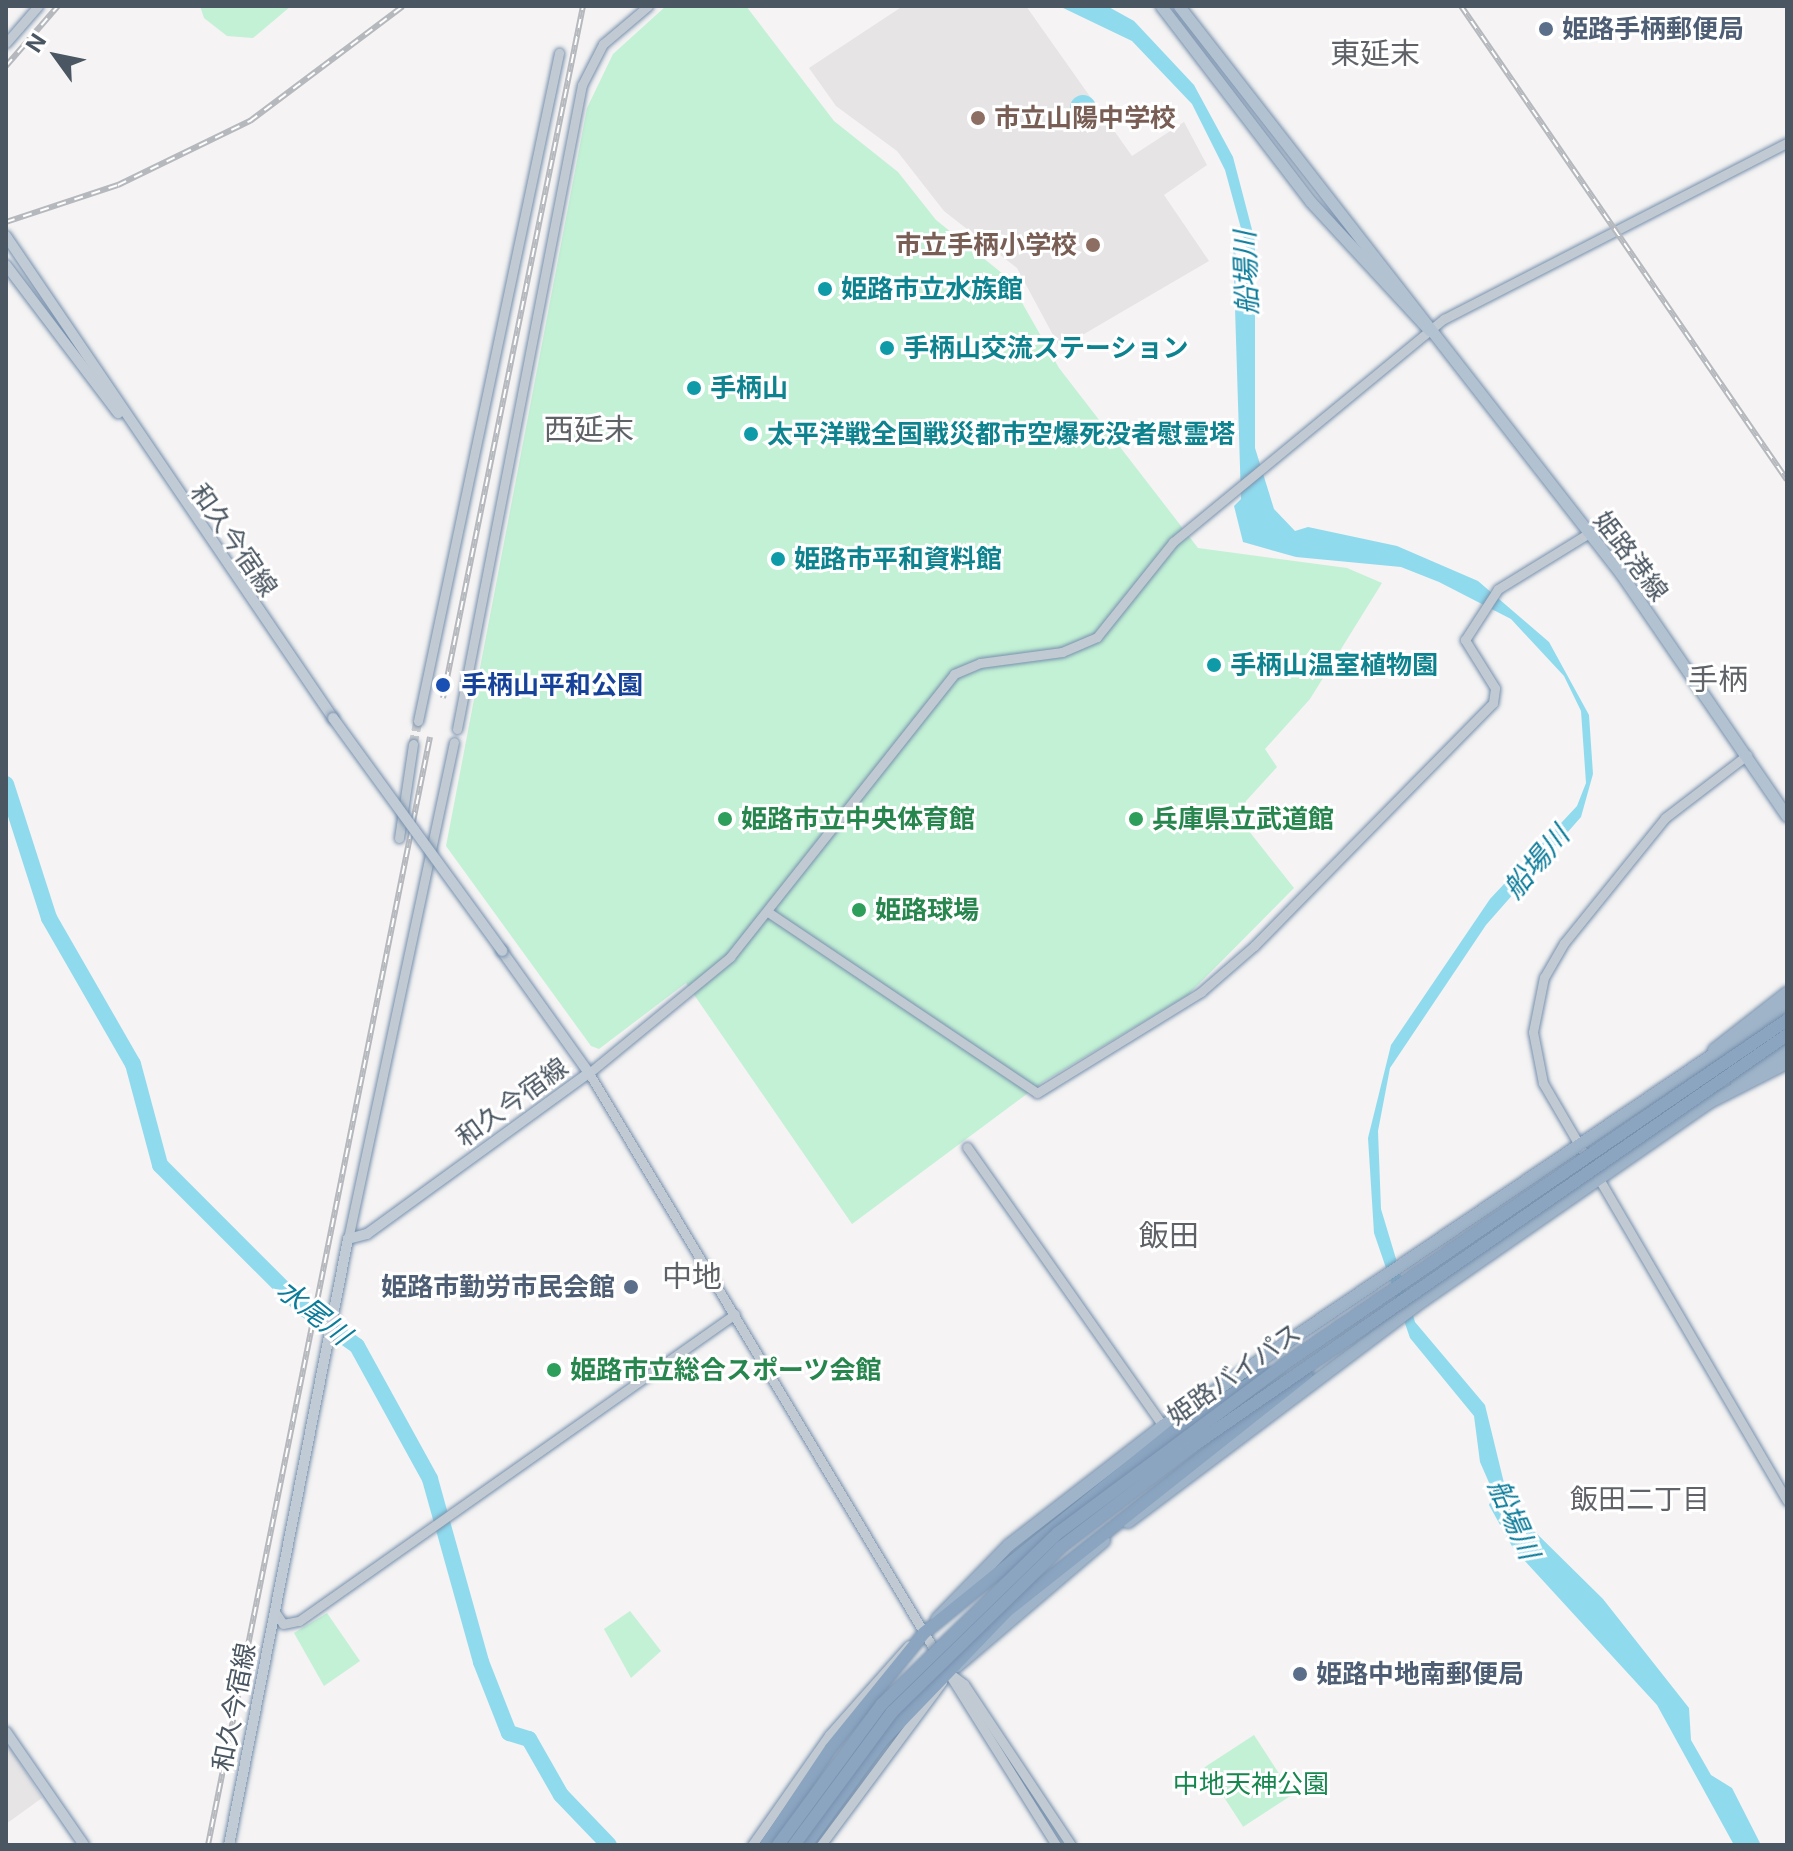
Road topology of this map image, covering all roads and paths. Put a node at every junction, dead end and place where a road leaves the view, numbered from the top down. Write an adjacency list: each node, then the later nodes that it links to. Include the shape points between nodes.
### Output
1 (38, 6): 5 (street)
2 (648, 6): 14 (street, via 603,44 582,85)
3 (1161, 6): 10 (main road, 姫路港線, via 1310,201)
4 (1179, 6): 10 (main road, 姫路港線)
5 (6, 43)
6 (559, 53): 13 (street)
7 (1787, 143): 10 (street)
8 (6, 236): 11 (main road, 和久今宿線)
9 (6, 265): 11 (main road, 和久今宿線)
10 (1429, 330): 12 (main road, 姫路港線); 20 (street, via 1165,550 1097,637 1043,657 980,663 947,680)
11 (125, 420): 28 (main road, 和久今宿線, bridge)
12 (1589, 533): 17 (main road, 姫路港線); 20 (street, via 1497,590 1465,640 1495,688 1493,703 1201,992 1037,1093)
13 (418, 721)
14 (457, 729)
15 (454, 742): 33 (street)
16 (413, 744): 19 (street)
17 (1747, 755): 18 (main road, 姫路港線); 30 (street, via 1665,818 1544,977 1533,1032 1543,1083)
18 (1787, 816)
19 (399, 838)
20 (768, 912): 28 (street, via 700,987)
21 (1787, 993): 27 (highway, via 1732,1031)
22 (1787, 1005): 27 (highway)
23 (1787, 1020): 36 (highway, 姫路バイパス, bridge)
24 (1787, 1035): 35 (highway, 姫路バイパス, bridge)
25 (1787, 1050): 29 (highway)
26 (1787, 1063): 29 (highway)
27 (1695, 1070): 30 (highway)
28 (589, 1073): 33 (main road, 和久今宿線, via 367,1234); 34 (street)
29 (1708, 1103): 32 (highway)
30 (1584, 1146): 32 (street); 37 (highway)
31 (967, 1147): 37 (street)
32 (1600, 1178): 38 (street); 41 (highway, via 1376,1334 1106,1539)
33 (348, 1239): 39 (main road, 和久今宿線)
34 (735, 1314): 39 (street, via 299,1621 283,1624); 40 (street)
35 (1364, 1327): 41 (highway, bridge, via 1120,1516 1007,1611); 49 (highway, 姫路バイパス, bridge, via 1111,1507 1014,1588 892,1712)
36 (1283, 1365): 40 (highway, bridge, via 1238,1387 1098,1489); 48 (highway, 姫路バイパス, bridge, via 1058,1533 969,1612 882,1704)
37 (1163, 1426): 40 (highway, via 1009,1545)
38 (1787, 1501)
39 (275, 1612): 45 (main road, 和久今宿線)
40 (924, 1633): 41 (street); 46 (street, via 852,1707); 47 (highway)
41 (948, 1672): 43 (highway, via 881,1742); 50 (street); 51 (street, via 964,1684)
42 (6, 1732): 44 (main road)
43 (812, 1844)
44 (84, 1845)
45 (229, 1845)
46 (752, 1845)
47 (766, 1845)
48 (778, 1845)
49 (794, 1845)
50 (1056, 1845)
51 (1071, 1845)

